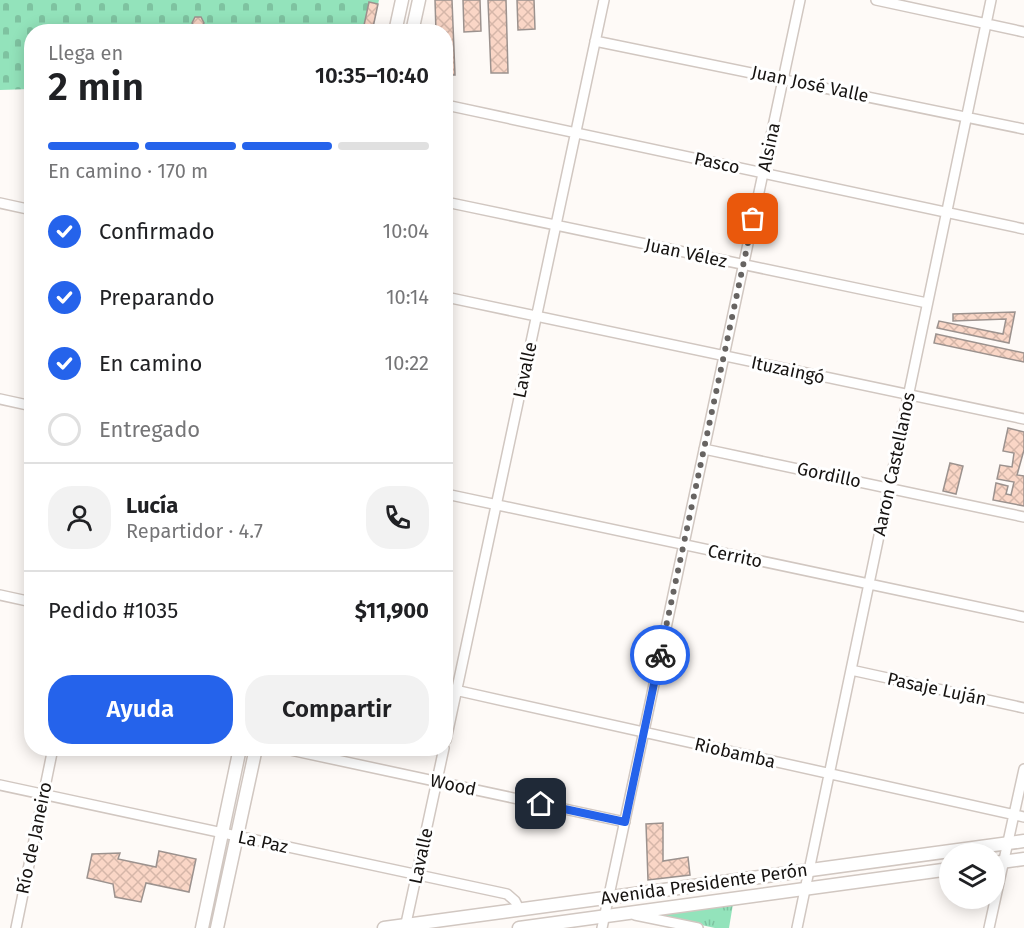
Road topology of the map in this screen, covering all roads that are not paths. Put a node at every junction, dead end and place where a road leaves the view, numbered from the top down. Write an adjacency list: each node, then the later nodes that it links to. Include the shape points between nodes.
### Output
1 (402, 0): 8 (main road)
2 (419, 0): 9 (main road)
3 (604, 0): 11 (street, Lavalle)
4 (800, 0): 12 (street, Alsina)
5 (876, 0): 7 (street)
6 (991, 0): 7 (street, Aaron Castellanos)
7 (986, 23): 10 (street); 14 (street, Aaron Castellanos)
8 (397, 24)
9 (414, 24)
10 (1024, 32)
11 (595, 41): 12 (street, Juan José Valle); 16 (street, Lavalle)
12 (783, 78): 14 (street, Juan José Valle); 17 (street, Alsina)
13 (453, 107): 16 (street, Pasco)
14 (966, 117): 15 (street, Juan José Valle); 21 (street, Aaron Castellanos)
15 (1024, 129)
16 (576, 133): 17 (street, Pasco); 22 (street, Lavalle)
17 (763, 173): 21 (street, Pasco); 24 (street, Alsina)
18 (0, 203): 20 (street)
19 (453, 203): 22 (street, Juan Vélez)
20 (24, 208)
21 (946, 212): 23 (street, Pasco); 26 (street, Aaron Castellanos)
22 (556, 225): 24 (street, Juan Vélez); 27 (street, Lavalle)
23 (1024, 229)
24 (744, 265): 26 (street, Juan Vélez); 28 (street, Alsina)
25 (453, 298): 27 (street, Ituzaingó)
26 (927, 303): 29 (street, Aaron Castellanos)
27 (536, 316): 28 (street, Ituzaingó); 36 (street, Lavalle)
28 (724, 356): 29 (street, Ituzaingó); 33 (street, Alsina)
29 (908, 395): 32 (street, Ituzaingó); 34 (street, Aaron Castellanos)
30 (0, 399): 31 (street)
31 (24, 404)
32 (1024, 419)
33 (704, 449): 34 (street, Gordillo); 38 (street, Alsina)
34 (889, 488): 37 (street, Gordillo); 39 (street, Aaron Castellanos)
35 (453, 496): 36 (street, Cerrito)
36 (496, 505): 38 (street, Cerrito); 45 (street, Lavalle)
37 (1024, 517)
38 (684, 545): 39 (street, Cerrito); 48 (street, Alsina)
39 (869, 584): 42 (street, Cerrito); 43 (street, Aaron Castellanos)
40 (0, 596): 41 (street)
41 (24, 601)
42 (1024, 617)
43 (851, 670): 47 (street, Pasaje Luján); 55 (street, Aaron Castellanos)
44 (453, 690): 45 (street, Riobamba)
45 (456, 691): 46 (street, Lavalle); 48 (street, Riobamba)
46 (453, 706)
47 (1024, 708)
48 (644, 733): 55 (street, Riobamba); 60 (street, Alsina)
49 (51, 756): 58 (street, Río de Janeiro)
50 (238, 756): 61 (main road)
51 (254, 756): 62 (main road)
52 (317, 756): 56 (street, Wood)
53 (442, 756): 56 (street, Lavalle)
54 (1024, 769): 59 (street)
55 (829, 774): 59 (street, Riobamba); 68 (street, Aaron Castellanos)
56 (436, 782): 60 (street, Wood); 70 (street, Lavalle)
57 (0, 785): 58 (street, La Paz)
58 (44, 794): 61 (street, La Paz); 78 (street, Río de Janeiro)
59 (1019, 816): 64 (street)
60 (625, 822): 72 (street, Alsina)
61 (222, 833): 62 (street, La Paz); 79 (main road)
62 (237, 836): 70 (street, La Paz); 80 (main road)
63 (1024, 841): 64 (main road, Avenida Presidente Perón)
64 (1007, 843): 65 (street); 68 (main road, Avenida Presidente Perón)
65 (1005, 848)
66 (1024, 859): 67 (main road)
67 (1005, 861)
68 (809, 870): 71 (street, Aaron Castellanos); 72 (main road, Avenida Presidente Perón)
69 (939, 871): 71 (main road, Avenida Presidente Perón)
70 (417, 875): 73 (street, La Paz, via 507,894); 77 (street, Lavalle)
71 (805, 889): 75 (main road, Avenida Presidente Perón); 84 (street, Aaron Castellanos)
72 (609, 897): 73 (main road, Avenida Presidente Perón); 76 (street, Alsina)
73 (519, 909): 77 (main road, Avenida Presidente Perón)
74 (992, 909): 85 (street)
75 (627, 913): 76 (main road, Avenida Presidente Perón); 83 (street)
76 (603, 922): 82 (main road, Avenida Presidente Perón)
77 (406, 926): 81 (main road, Avenida Presidente Perón)
78 (16, 928)
79 (202, 928)
80 (217, 928)
81 (384, 928)
82 (519, 928)
83 (698, 928)
84 (797, 928)
85 (989, 928)

